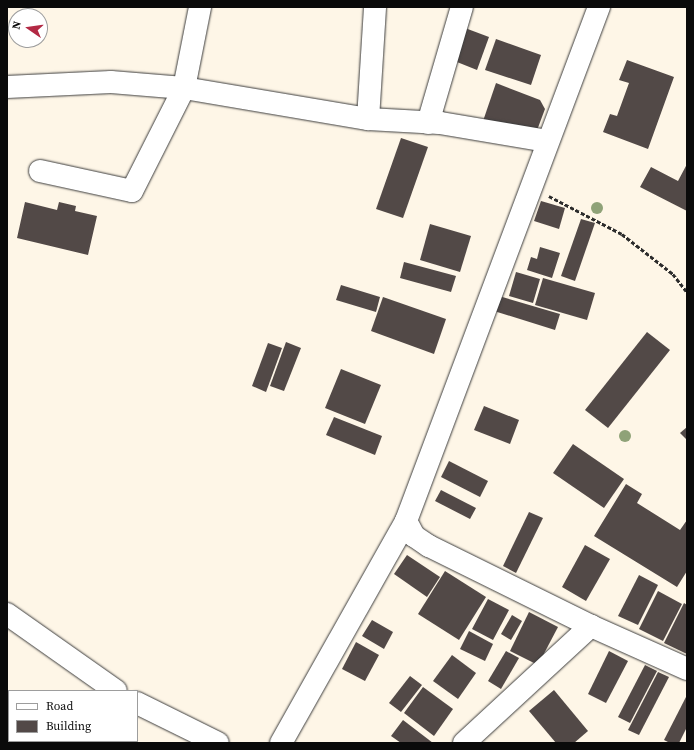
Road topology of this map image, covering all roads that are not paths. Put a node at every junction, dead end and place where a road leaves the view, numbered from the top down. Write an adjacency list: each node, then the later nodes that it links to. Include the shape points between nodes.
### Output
1 (200, 7): 6 (street)
2 (375, 7): 7 (street)
3 (462, 7): 8 (street)
4 (599, 7): 9 (street)
5 (7, 87): 6 (street, via 111,82)
6 (184, 88): 7 (street); 10 (street, via 132,191 124,192)
7 (368, 119): 8 (street)
8 (428, 123): 9 (street)
9 (548, 141): 11 (street)
10 (40, 171)
11 (406, 521): 13 (street, via 414,536 429,546); 18 (street)
12 (7, 614): 15 (street)
13 (591, 626): 14 (street); 19 (street)
14 (687, 669)
15 (115, 690)
16 (138, 704): 17 (street)
17 (218, 743)
18 (280, 743)
19 (464, 743)

